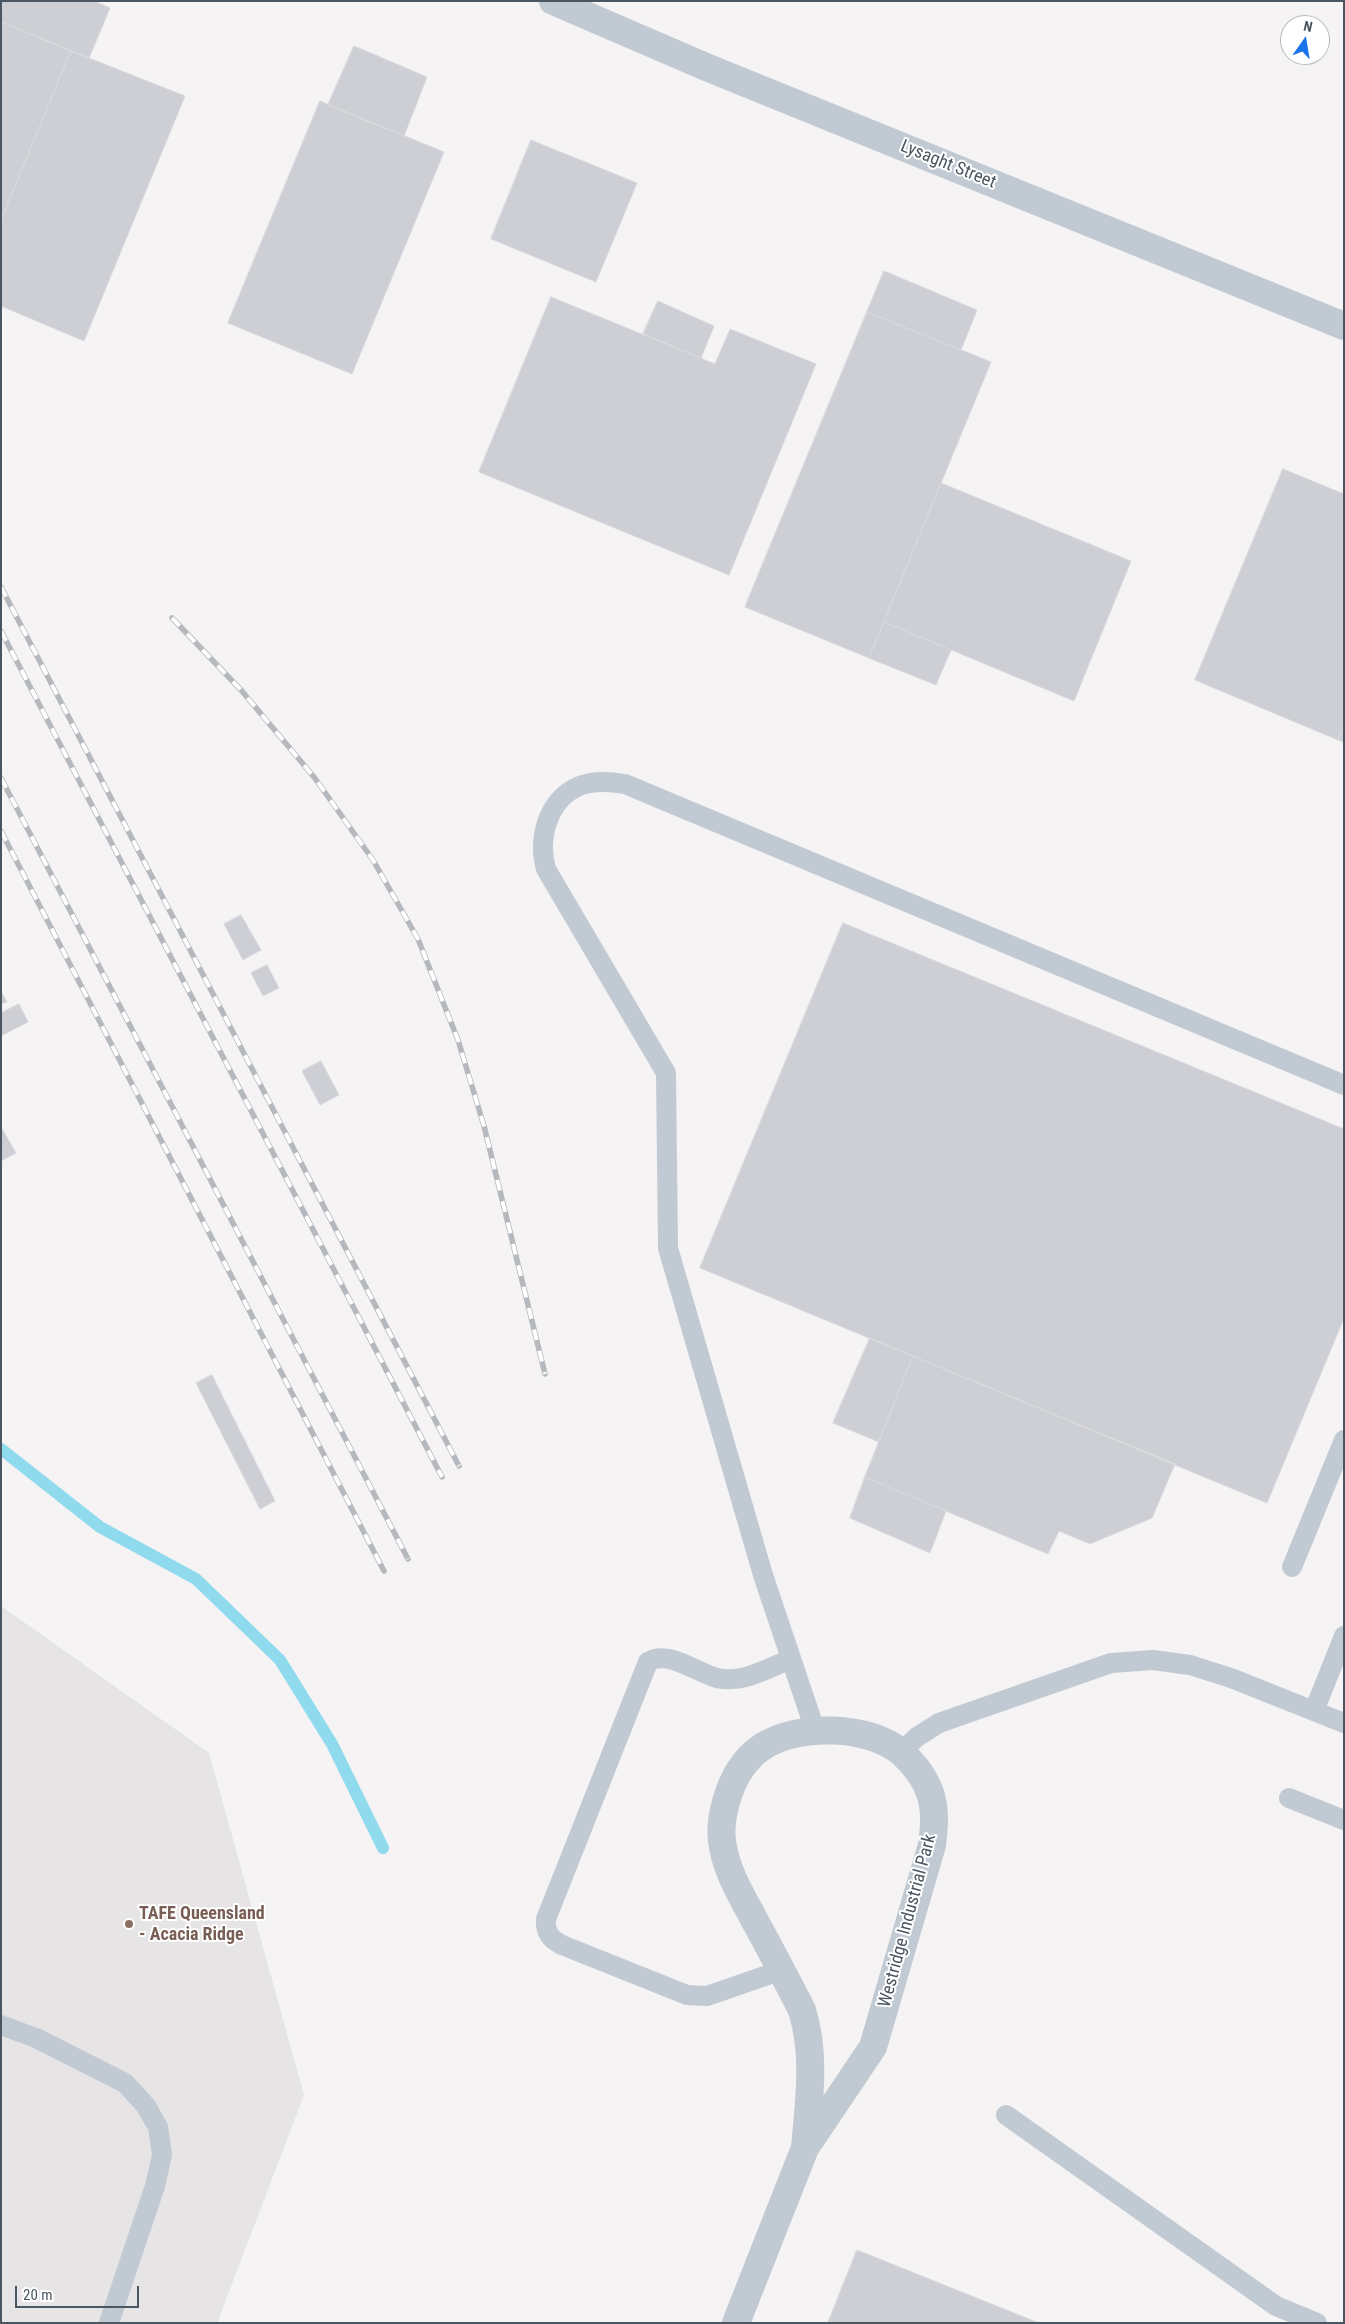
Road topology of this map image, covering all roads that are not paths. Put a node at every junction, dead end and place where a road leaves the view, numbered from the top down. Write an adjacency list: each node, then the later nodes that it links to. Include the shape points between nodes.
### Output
1 (553, 1): 2 (street, Lysaght Street, via 715,71)
2 (1344, 326)
3 (1344, 1085): 7 (lane, via 625,784 589,783 570,790 556,803 543,837 542,854 546,869 666,1073 668,1248 738,1493)
4 (1344, 1440): 5 (lane)
5 (1292, 1567)
6 (1344, 1636): 8 (lane)
7 (791, 1659): 10 (lane); 14 (lane, via 730,1680 716,1678 668,1659 654,1658 648,1662 549,1909 545,1927 548,1935 562,1945 687,1995 706,1996)
8 (1314, 1711): 9 (lane); 11 (lane, via 1190,1665 1153,1660 1111,1664 939,1723)
9 (1344, 1723)
10 (815, 1730): 11 (street, Westridge Industrial Park, via 849,1732 878,1740); 14 (street, Westridge Industrial Park, via 763,1746 745,1763 731,1784 723,1815 722,1845 729,1873)
11 (901, 1752): 17 (street, Westridge Industrial Park, via 918,1770 930,1794 935,1817 932,1846 873,2047)
12 (1289, 1798): 13 (lane)
13 (1344, 1820)
14 (782, 1970): 17 (street, Westridge Industrial Park, via 802,2010 809,2033 811,2057)
15 (1, 2025): 18 (lane, via 36,2038 125,2083 146,2106 158,2127 162,2155 155,2186)
16 (1006, 2115): 20 (lane, via 1276,2306)
17 (806, 2148): 19 (street, Westridge Industrial Park)
18 (109, 2323)
19 (736, 2323)
20 (1317, 2323)

